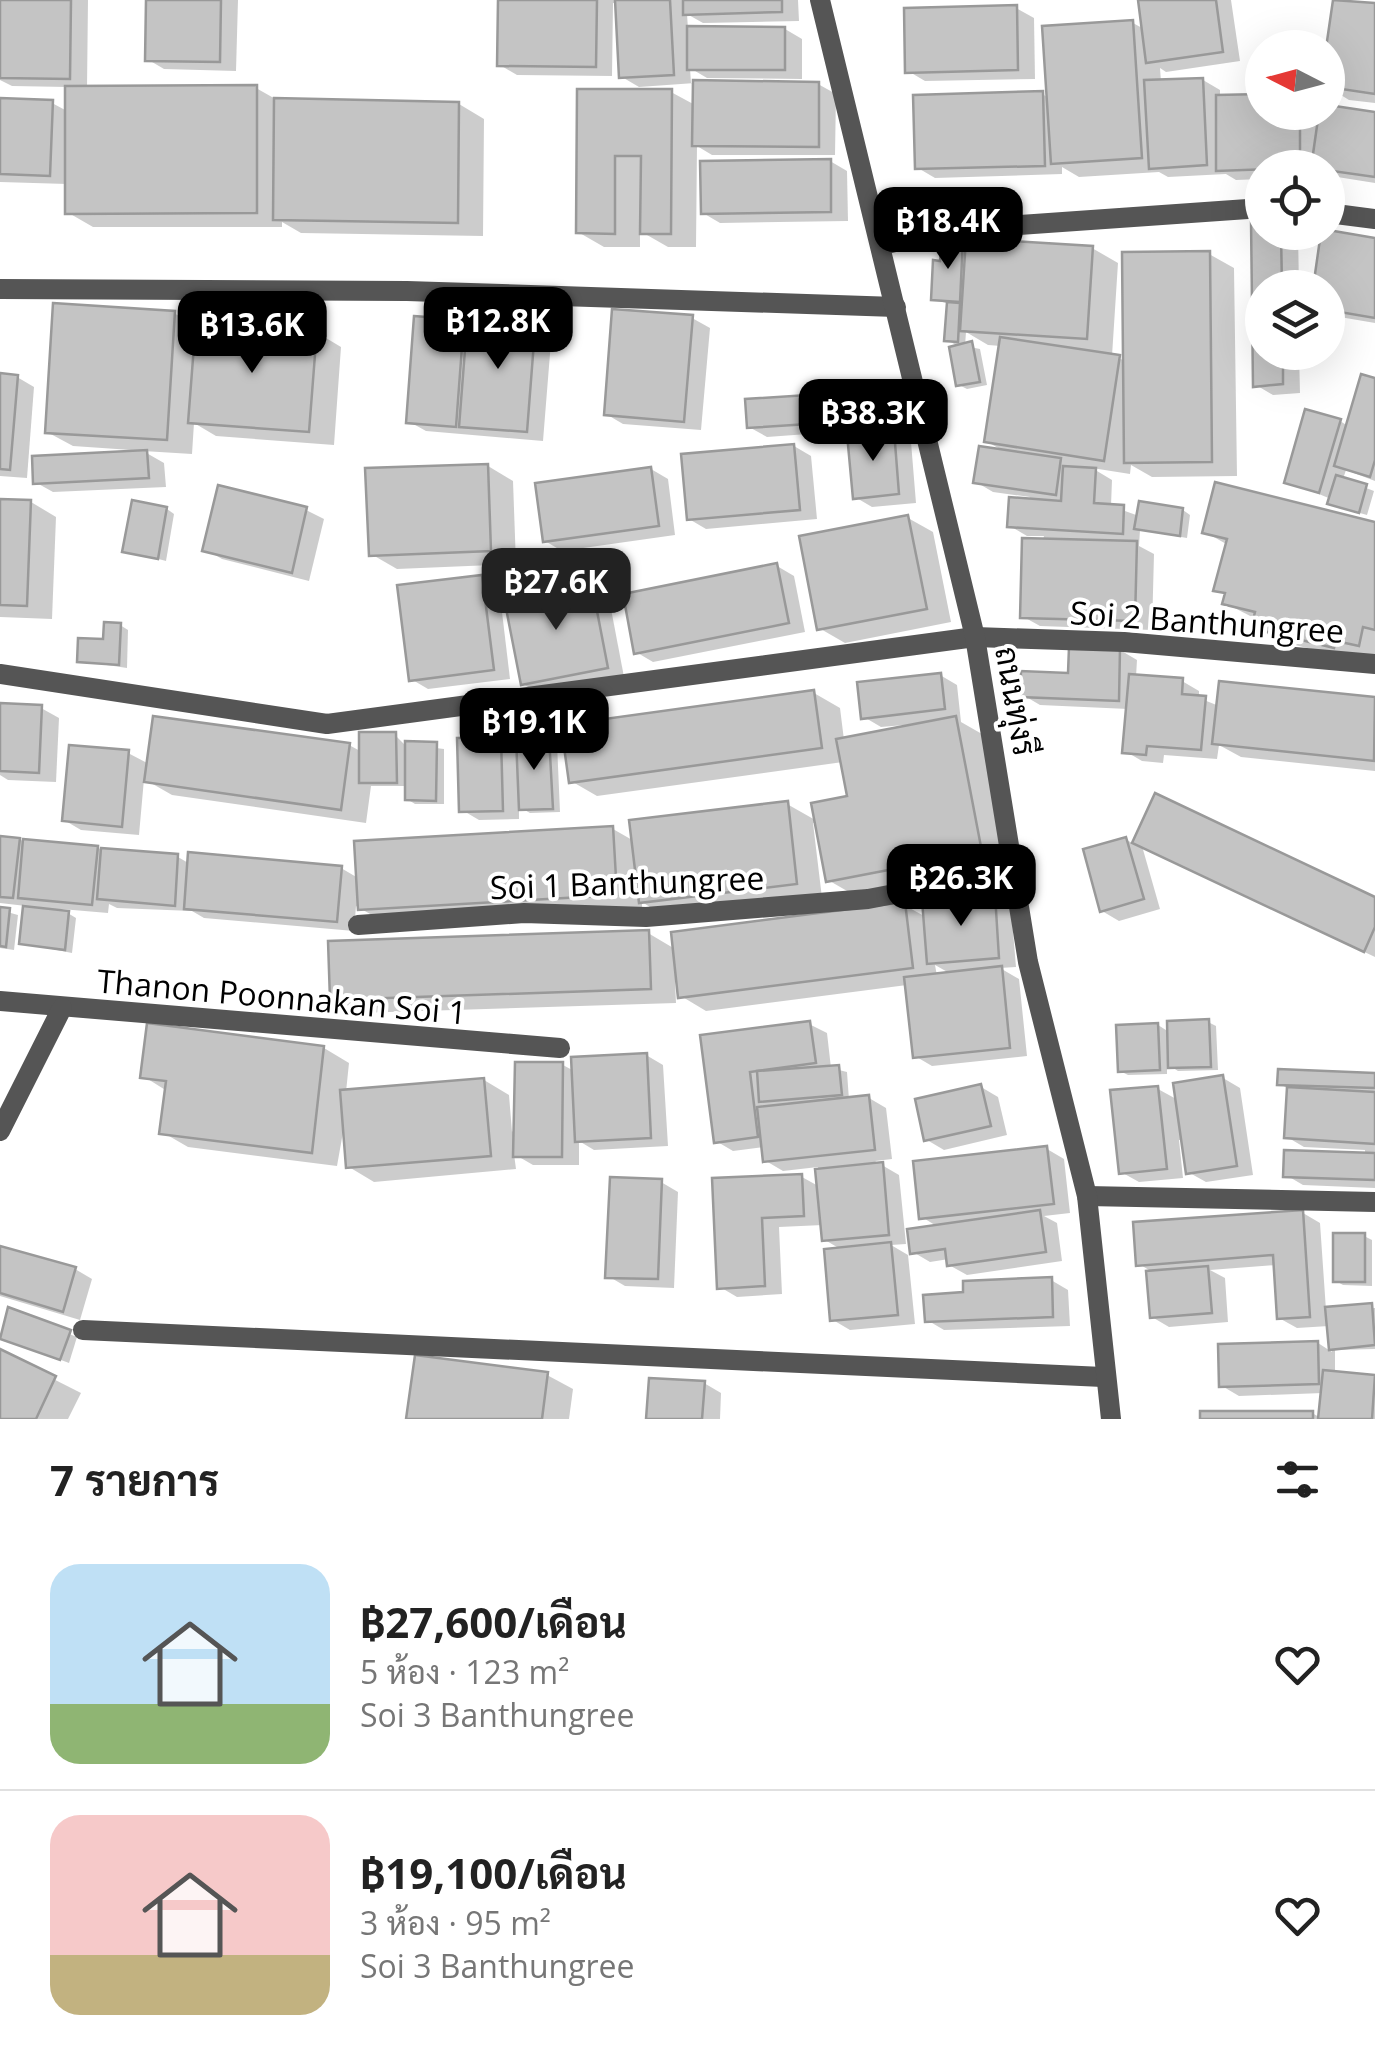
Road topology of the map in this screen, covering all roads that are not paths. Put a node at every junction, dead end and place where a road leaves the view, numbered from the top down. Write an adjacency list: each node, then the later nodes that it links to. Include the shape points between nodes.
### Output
1 (820, 0): 5 (street, ถนนทุ่งรี)
2 (1245, 209): 5 (street, via 946,230)
3 (1345, 215): 4 (street)
4 (1375, 219)
5 (882, 245): 7 (street, ถนนทุ่งรี)
6 (0, 289): 7 (street, via 407,291)
7 (896, 307): 8 (street, ถนนทุ่งรี)
8 (975, 637): 9 (street, Soi 2 Banthungree, via 1124,642); 10 (street, Soi 2 Banthungree, via 326,724); 11 (street, ถนนทุ่งรี)
9 (1375, 664)
10 (0, 674)
11 (1016, 871): 12 (street, Soi 1 Banthungree, via 868,899 683,914 524,913); 17 (street, ถนนทุ่งรี, via 1028,962)
12 (358, 925)
13 (0, 1001): 14 (street, Thanon Poonnakan Soi 1)
14 (62, 1008): 15 (street, Thanon Poonnakan Soi 1); 16 (street)
15 (560, 1048)
16 (0, 1131)
17 (1087, 1196): 18 (street); 20 (street, ถนนทุ่งรี)
18 (1375, 1202)
19 (82, 1330): 20 (street)
20 (1103, 1377): 21 (street, ถนนทุ่งรี)
21 (1111, 1419)

